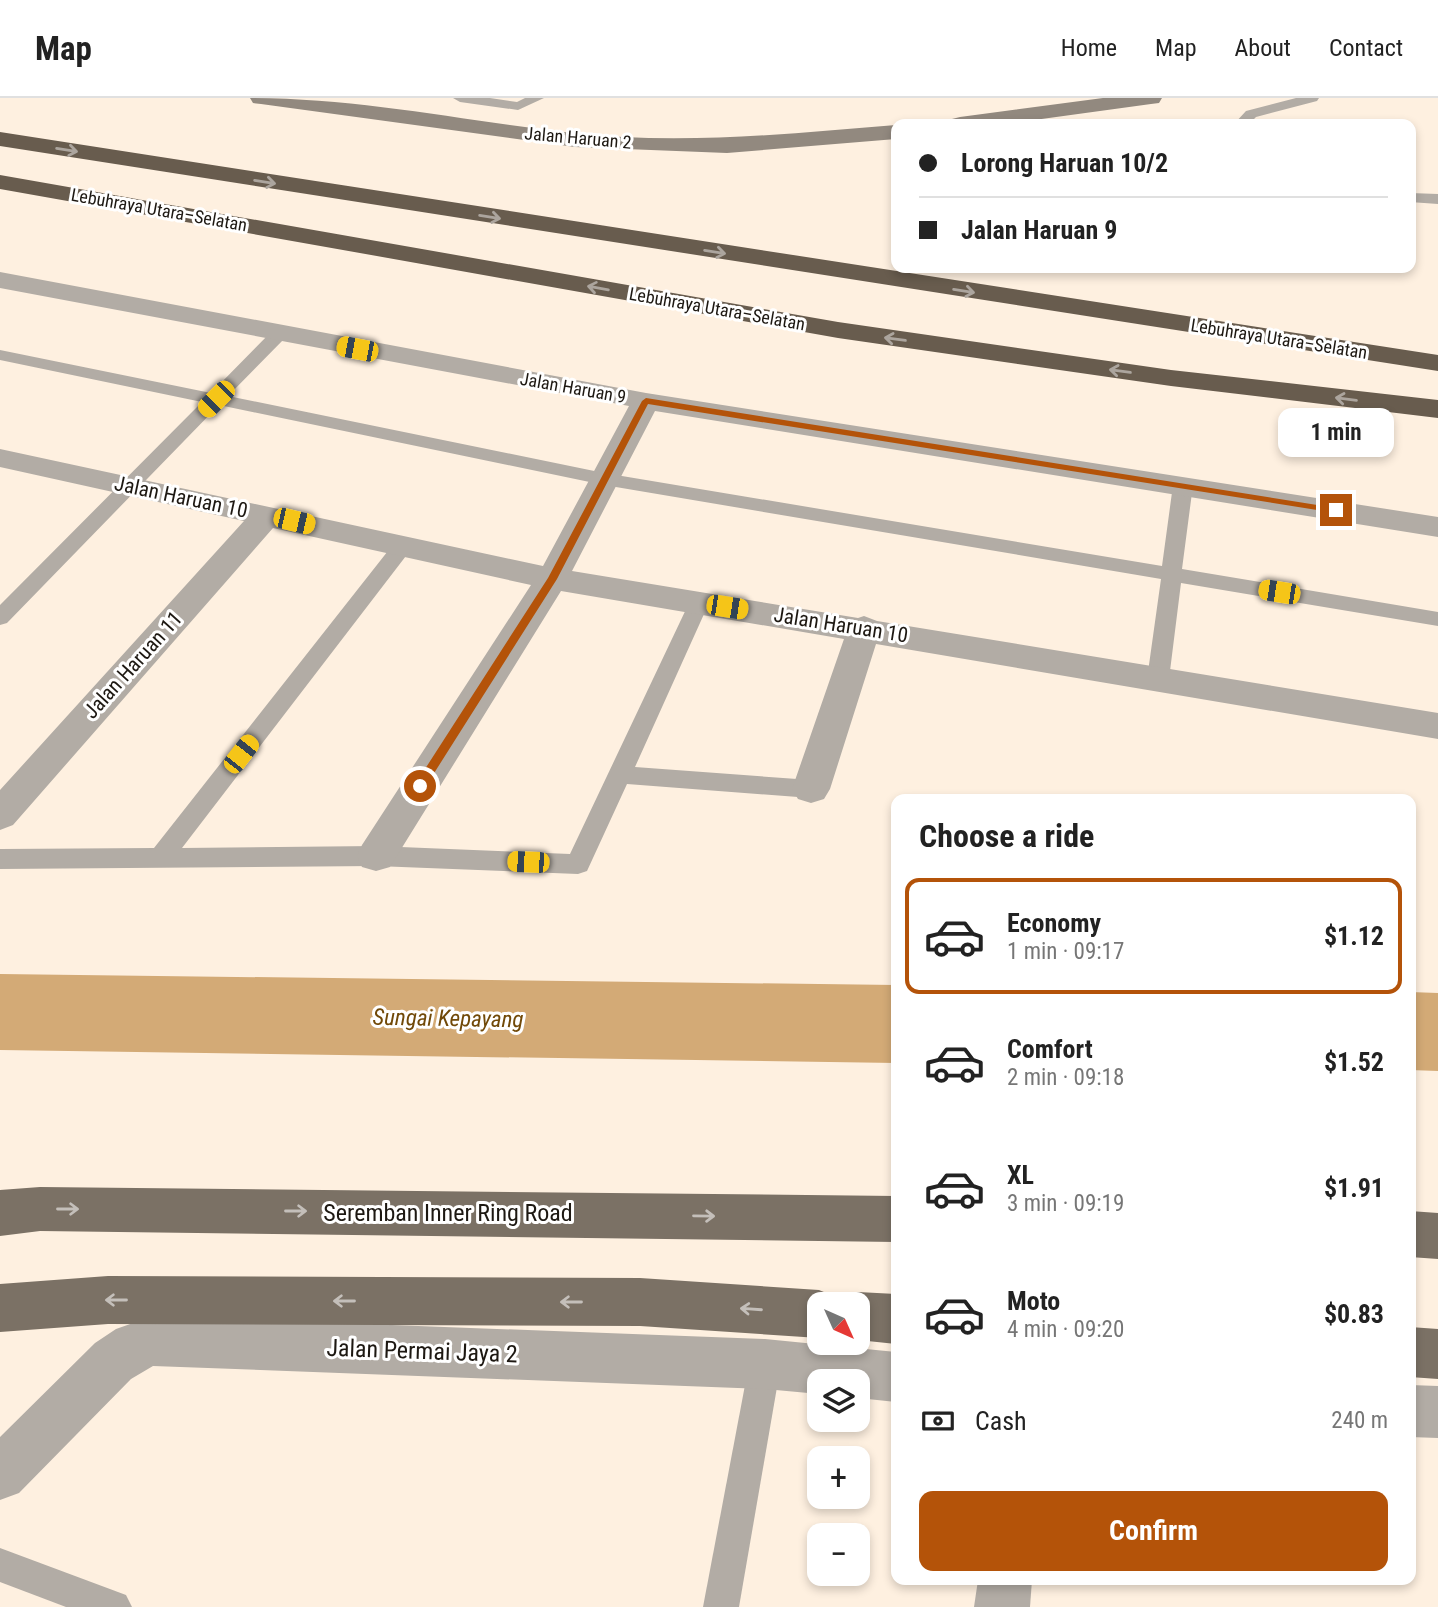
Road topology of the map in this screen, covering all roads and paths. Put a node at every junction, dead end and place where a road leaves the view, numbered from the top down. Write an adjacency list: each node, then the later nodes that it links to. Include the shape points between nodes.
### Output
1 (261, 98): 6 (main road, Jalan Haruan 2)
2 (460, 98): 3 (lane, via 518,106)
3 (537, 98)
4 (1151, 98): 7 (main road)
5 (1312, 98): 8 (lane)
6 (315, 102): 9 (main road, Jalan Haruan 2, via 575,140 727,146)
7 (997, 119)
8 (1246, 119)
9 (891, 132)
10 (0, 139): 15 (highway, Lebuhraya Utara–Selatan, one-way to 15)
11 (0, 182): 22 (highway, Lebuhraya Utara–Selatan, one-way to 11, via 1171,378 838,331)
12 (1416, 197): 13 (lane)
13 (1438, 199)
14 (0, 280): 16 (street, Jalan Haruan 9)
15 (1174, 323): 17 (highway); 19 (highway, Lebuhraya Utara–Selatan)
16 (279, 334): 20 (lane); 21 (street, Jalan Haruan 9)
17 (1438, 340)
18 (0, 355): 20 (lane)
19 (1438, 363)
20 (216, 399): 24 (lane); 26 (lane)
21 (646, 401): 24 (street); 25 (street, Jalan Haruan 9)
22 (1438, 409)
23 (1, 459): 26 (street, Jalan Haruan 10)
24 (604, 479): 30 (lane); 31 (street)
25 (1183, 485): 28 (street, Jalan Haruan 9); 30 (lane)
26 (129, 487): 27 (street, Jalan Haruan 10); 33 (lane)
27 (267, 515): 29 (street, Jalan Haruan 10); 40 (street, Jalan Haruan 11)
28 (1438, 527)
29 (402, 547): 31 (street, Jalan Haruan 10); 42 (lane)
30 (1173, 575): 34 (lane); 36 (lane)
31 (552, 579): 32 (street, Jalan Haruan 10); 41 (street)
32 (699, 603): 35 (street, Jalan Haruan 10); 38 (lane)
33 (0, 618)
34 (1438, 619)
35 (863, 628): 36 (street, Jalan Haruan 10); 39 (street)
36 (1158, 679): 37 (street, Jalan Haruan 10)
37 (1438, 726)
38 (620, 775): 39 (lane); 41 (lane, via 578,864)
39 (811, 789)
40 (0, 814)
41 (376, 856): 42 (lane)
42 (161, 857): 43 (lane)
43 (0, 859)
44 (0, 1213): 45 (main road, Seremban Inner Ring Road, one-way to 45, via 67,1209)
45 (891, 1219)
46 (1416, 1234): 47 (main road)
47 (1438, 1236)
48 (0, 1308): 49 (main road, one-way to 48, via 625,1302 108,1300)
49 (807, 1313)
50 (870, 1317): 51 (main road)
51 (891, 1319)
52 (1416, 1352): 53 (main road)
53 (1438, 1354)
54 (765, 1364): 55 (street, Jalan Permai Jaya 2); 58 (street, Jalan Permai Jaya 2, via 153,1341 113,1361); 62 (lane)
55 (891, 1377)
56 (1416, 1411): 57 (street)
57 (1438, 1412)
58 (0, 1474)
59 (0, 1565): 61 (lane)
60 (1004, 1585): 63 (street)
61 (114, 1607)
62 (721, 1607)
63 (1002, 1607)

